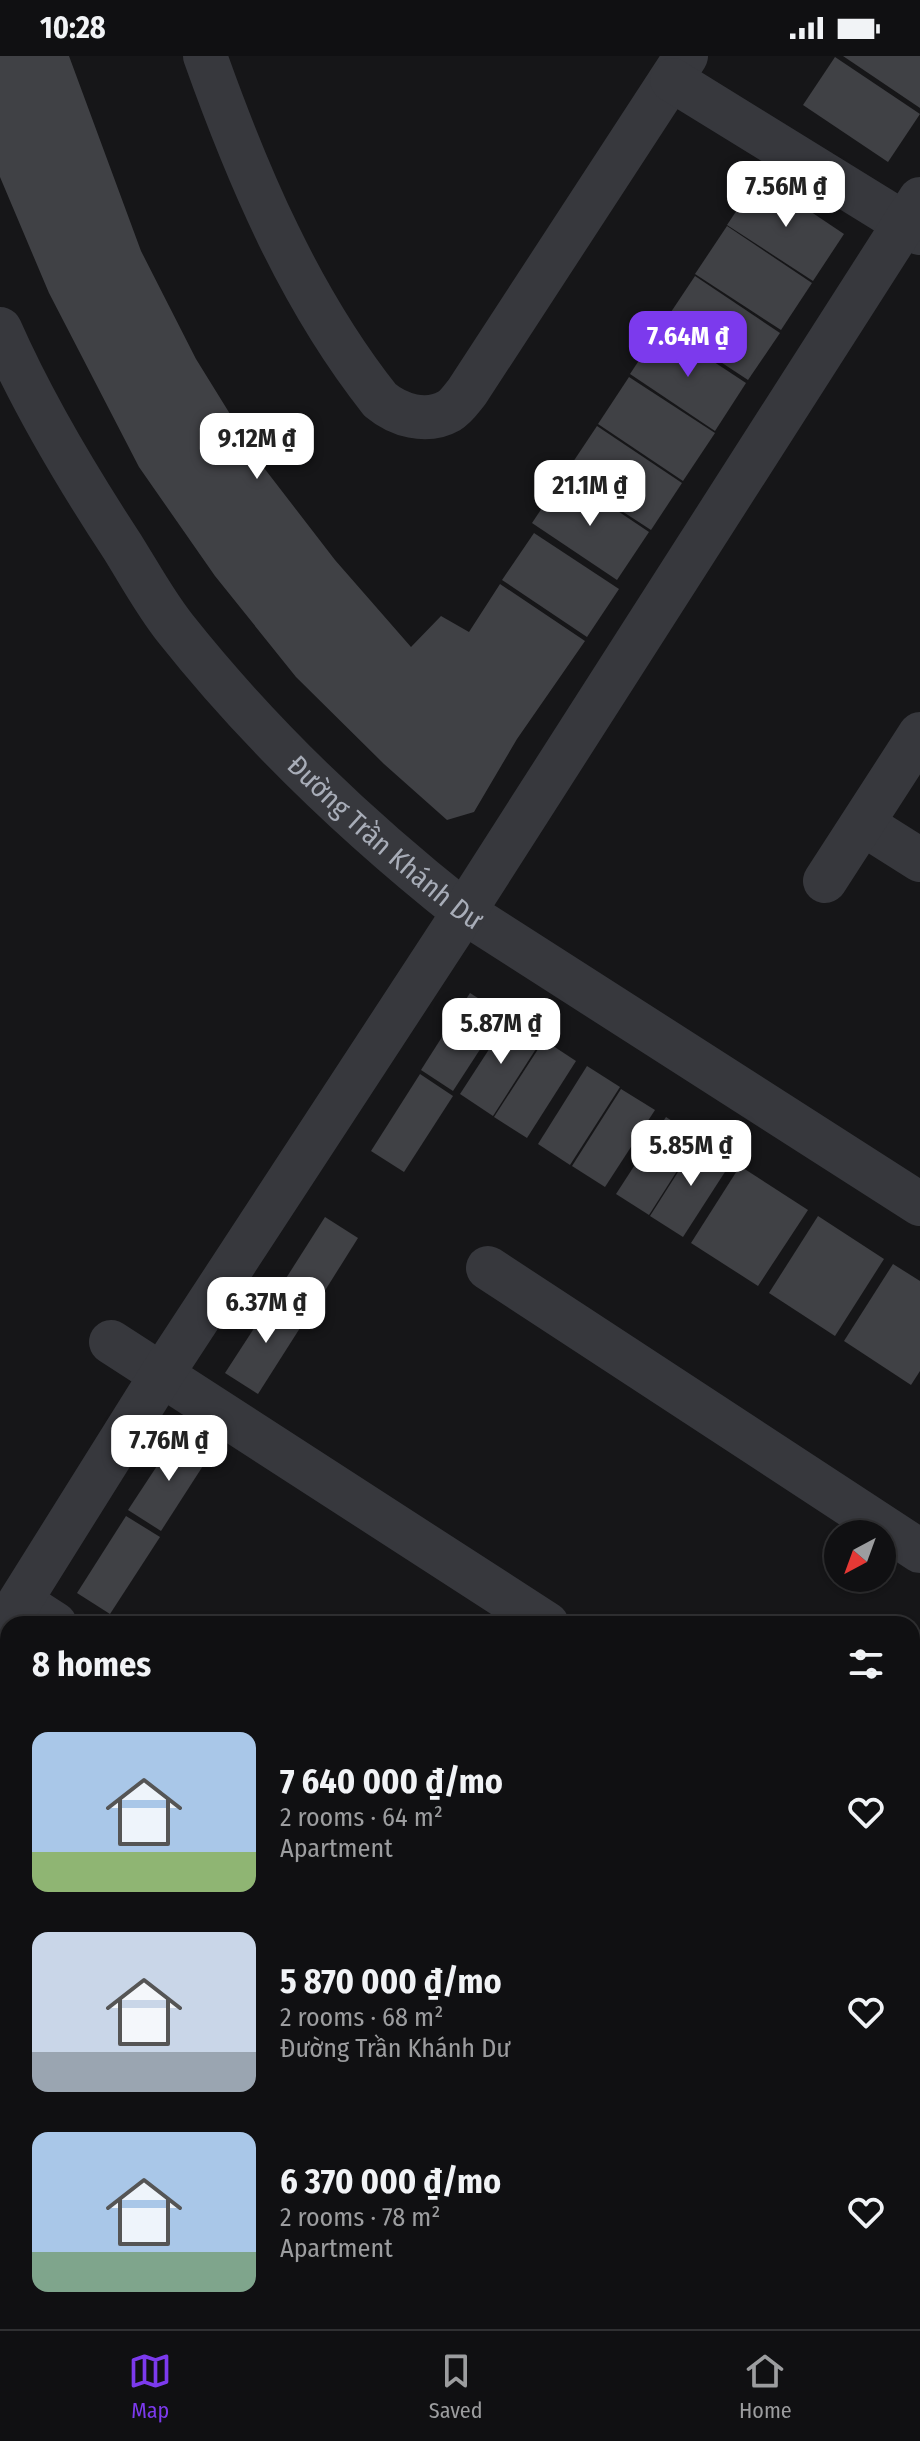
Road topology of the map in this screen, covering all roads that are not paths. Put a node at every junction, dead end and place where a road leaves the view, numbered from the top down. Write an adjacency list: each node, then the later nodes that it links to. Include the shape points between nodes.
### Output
1 (205, 56): 2 (street, via 248,169 326,322 380,400 418,418 450,411 467,392)
2 (679, 68): 3 (street)
3 (915, 218): 9 (street)
4 (0, 329): 9 (street, Đường Trần Khánh Dư, via 76,476 173,626 307,775 399,861)
5 (920, 734): 6 (street)
6 (863, 824): 7 (street); 8 (street)
7 (920, 860)
8 (825, 881)
9 (464, 912): 10 (street, Đường Trần Khánh Dư); 13 (street)
10 (920, 1204)
11 (488, 1268): 14 (street)
12 (111, 1342): 13 (street)
13 (162, 1374): 15 (street); 16 (street)
14 (920, 1551)
15 (27, 1616)
16 (535, 1616)

